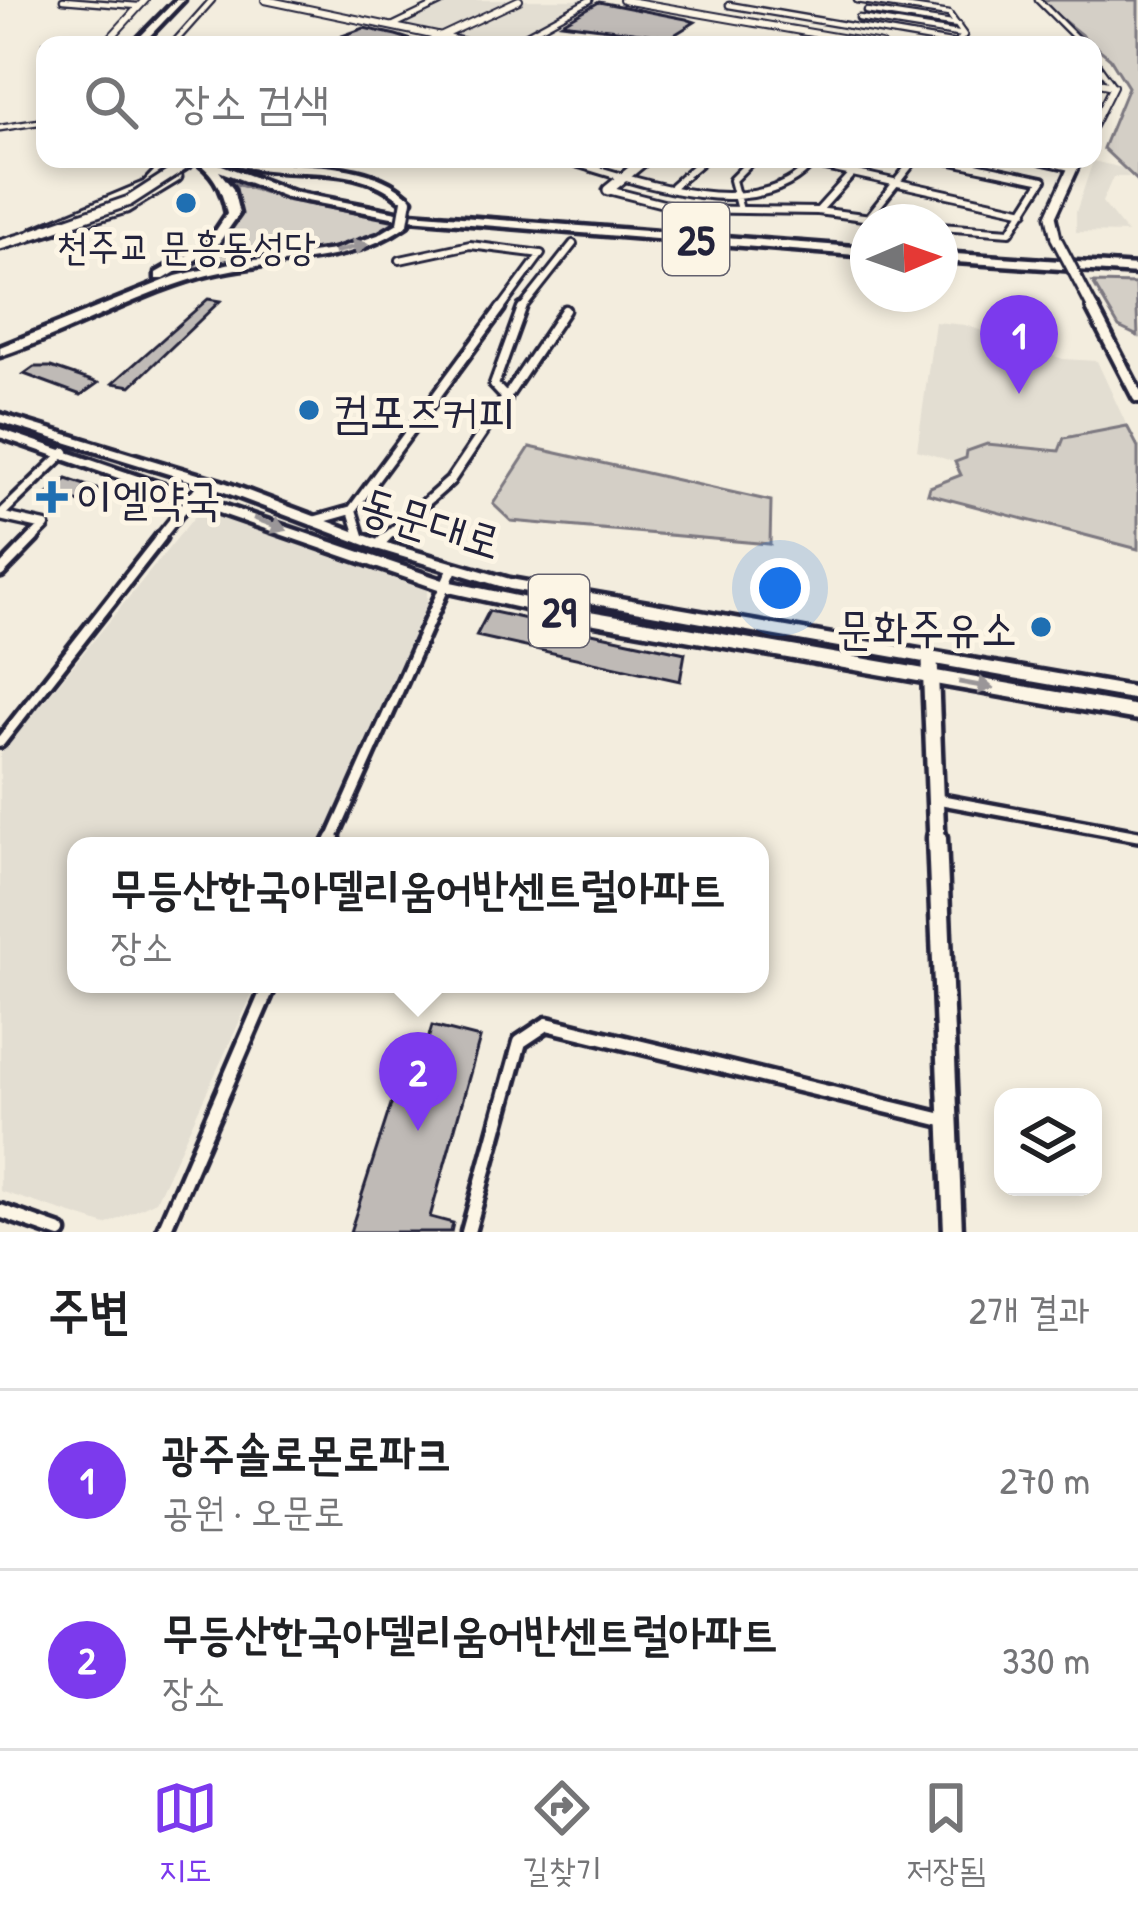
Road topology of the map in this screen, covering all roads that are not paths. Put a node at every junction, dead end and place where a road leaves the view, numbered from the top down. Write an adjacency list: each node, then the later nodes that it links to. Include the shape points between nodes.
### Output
1 (63, 0): 14 (street)
2 (145, 0): 14 (street)
3 (176, 0): 25 (highway)
4 (212, 0): 26 (street)
5 (265, 0): 21 (street)
6 (446, 0): 21 (street)
7 (519, 0): 28 (street)
8 (590, 0): 29 (street)
9 (623, 0): 16 (street)
10 (857, 0): 13 (street)
11 (1037, 0): 33 (street)
12 (732, 2): 16 (street); 18 (street)
13 (876, 3): 15 (street); 20 (street, via 949,14)
14 (137, 6): 24 (street)
15 (867, 11): 17 (street); 20 (street)
16 (713, 16): 22 (street)
17 (859, 18): 19 (street); 23 (street)
18 (820, 21): 19 (street); 22 (street)
19 (850, 25): 32 (street)
20 (958, 25): 23 (street)
21 (392, 26): 27 (street)
22 (806, 32): 30 (street); 31 (street)
23 (964, 35)
24 (112, 36)
25 (141, 36)
26 (180, 36)
27 (434, 36)
28 (447, 36)
29 (524, 36)
30 (801, 36)
31 (829, 36)
32 (911, 36)
33 (1074, 36)
34 (1102, 71): 36 (street)
35 (1102, 84): 36 (street)
36 (1113, 86): 37 (street)
37 (1102, 108)
38 (36, 122): 39 (street)
39 (0, 128)
40 (163, 168): 67 (street, via 146,186); 67 (street, via 177,177 146,200)
41 (189, 168): 67 (street, bridge)
42 (210, 168): 77 (highway, via 228,189 233,214 211,246 150,281)
43 (230, 168): 70 (highway, 25, via 377,204)
44 (300, 168): 78 (highway, one-way to 44, bridge, via 164,284 240,264 340,252 403,223 407,200 389,183)
45 (598, 168): 56 (street)
46 (635, 168): 56 (street)
47 (694, 168): 58 (street)
48 (744, 168): 60 (street, via 731,180)
49 (805, 168): 60 (street, via 778,191)
50 (836, 168): 55 (street)
51 (857, 168): 55 (street)
52 (907, 168): 57 (street)
53 (985, 168): 64 (street, via 1043,180)
54 (1072, 168): 79 (street, bridge, via 1051,216 1056,238)
55 (853, 173): 57 (street); 63 (street)
56 (626, 175): 58 (street); 59 (street)
57 (895, 182): 61 (street); 64 (street)
58 (673, 186): 60 (street)
59 (608, 190): 62 (street, via 682,209)
60 (735, 191): 62 (street)
61 (878, 204)
62 (740, 210): 63 (street)
63 (818, 211): 65 (street)
64 (1025, 211): 66 (street, via 1000,233)
65 (850, 215)
66 (958, 229)
67 (31, 235): 69 (street)
68 (572, 244): 80 (street, via 507,340 494,385)
69 (0, 245)
70 (850, 246)
71 (958, 254): 73 (highway)
72 (958, 255): 75 (highway)
73 (1138, 259)
74 (400, 260): 86 (street, via 469,248 541,254)
75 (1138, 270)
76 (565, 310): 80 (street)
77 (0, 343)
78 (0, 352)
79 (1138, 397)
80 (507, 399): 90 (street, via 450,481)
81 (0, 418): 84 (main road, 동문대로 / 29)
82 (0, 433): 83 (main road, 동문대로 / 29)
83 (65, 452): 85 (main road, 동문대로 / 29); 87 (street)
84 (211, 482): 85 (street); 88 (main road, 동문대로 / 29)
85 (191, 501): 93 (main road, 동문대로 / 29, one-way to 93); 99 (street)
86 (352, 510): 88 (street); 89 (street)
87 (0, 515): 92 (street, via 44,526)
88 (312, 521): 89 (main road, 동문대로 / 29)
89 (361, 539): 90 (main road, 동문대로 / 29)
90 (378, 545): 91 (main road, 동문대로 / 29)
91 (453, 568): 93 (street); 94 (main road, 동문대로 / 29)
92 (0, 572)
93 (444, 586): 95 (main road, 동문대로 / 29); 102 (street)
94 (788, 636): 95 (main road, via 786,643); 96 (main road, 동문대로 / 29)
95 (728, 641): 96 (main road, 동문대로 / 29)
96 (930, 668): 97 (main road, 동문대로 / 29); 98 (main road, 동문대로 / 29, one-way to 98); 100 (street)
97 (1138, 694)
98 (1138, 713)
99 (0, 742)
100 (937, 799): 101 (street); 104 (street)
101 (1138, 836)
102 (333, 837)
103 (266, 993): 107 (street)
104 (949, 1122): 108 (street, via 548,1024 520,1042); 109 (street)
105 (0, 1211): 106 (street)
106 (60, 1232)
107 (163, 1232)
108 (469, 1232)
109 (953, 1232)

